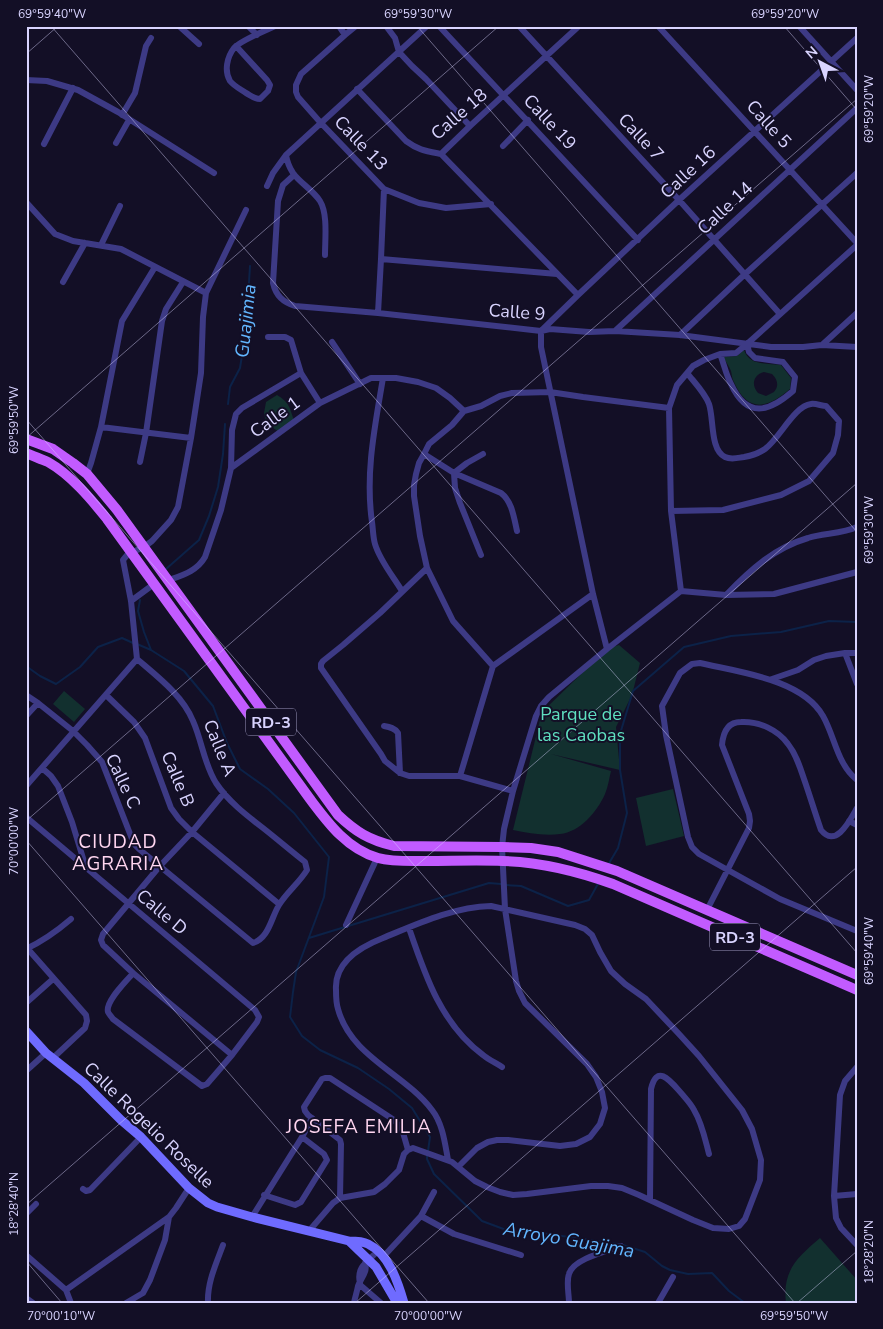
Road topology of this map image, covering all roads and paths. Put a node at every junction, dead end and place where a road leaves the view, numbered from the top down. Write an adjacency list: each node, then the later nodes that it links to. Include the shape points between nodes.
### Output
1 (179, 26): 17 (street)
2 (248, 26): 13 (street)
3 (275, 26): 13 (street)
4 (339, 26): 14 (street)
5 (356, 26): 14 (street)
6 (427, 26): 19 (street)
7 (439, 26): 26 (street, Calle 19)
8 (519, 26): 20 (street, Calle 7)
9 (579, 26): 20 (street, Calle 18)
10 (658, 26): 33 (street, Calle 5)
11 (799, 26): 21 (street)
12 (388, 27): 19 (street)
13 (257, 35): 18 (street)
14 (344, 35): 31 (street, Calle 13, via 302,74 296,85 298,97)
15 (151, 38): 28 (street, via 146,46 135,93)
16 (857, 38): 21 (street, Calle 16)
17 (199, 44)
18 (236, 46): 18 (street, via 230,53 228,76 236,87 260,99 268,91 268,80)
19 (399, 52): 24 (street); 32 (street)
20 (547, 56): 26 (street, Calle 18); 45 (street, Calle 7)
21 (832, 61): 25 (street); 33 (street, Calle 16)
22 (26, 80): 23 (street, via 47,81)
23 (73, 88): 28 (street); 35 (street)
24 (357, 89): 31 (street); 37 (street, Calle 18, via 415,148)
25 (857, 90)
26 (504, 95): 30 (street, Calle 19); 32 (street, Calle 18)
27 (857, 108): 39 (street, Calle 14)
28 (122, 114): 29 (street)
29 (129, 120): 34 (street); 40 (street)
30 (528, 120): 36 (street); 52 (street, Calle 19)
31 (320, 122): 38 (street); 44 (street, Calle 13)
32 (470, 126): 37 (street, Calle 18)
33 (755, 131): 39 (street, Calle 5); 45 (street, Calle 16)
34 (116, 143)
35 (44, 144)
36 (503, 146)
37 (441, 154): 47 (street)
38 (286, 155): 42 (street); 43 (street)
39 (789, 169): 48 (street, Calle 5); 51 (street, Calle 14)
40 (214, 173)
41 (857, 173): 48 (street)
42 (294, 175): 56 (street, via 322,207); 65 (street, Calle 9, via 283,185 278,197 275,292 295,306)
43 (267, 186)
44 (384, 189): 47 (street, Calle 13, via 419,203 446,208); 57 (street)
45 (679, 200): 51 (street, Calle 7); 52 (street, Calle 16)
46 (26, 202): 53 (street, via 55,234)
47 (491, 204): 59 (street)
48 (822, 205): 54 (street, Calle 5); 60 (street)
49 (120, 206): 55 (street)
50 (246, 210): 63 (street)
51 (714, 239): 60 (street, Calle 7); 69 (street, Calle 14)
52 (638, 240): 64 (street, Calle 16)
53 (85, 243): 55 (street); 61 (street)
54 (857, 244): 67 (street)
55 (101, 245): 58 (street, via 121,249)
56 (325, 255)
57 (381, 259): 59 (street); 65 (street)
58 (155, 267): 62 (street); 85 (street, via 122,322)
59 (557, 274): 64 (street)
60 (744, 274): 67 (street, Calle 7); 70 (street)
61 (64, 282)
62 (183, 282): 63 (street); 86 (street, via 162,321)
63 (206, 293): 88 (street, via 201,373)
64 (578, 295): 68 (street, Calle 16)
65 (378, 313): 68 (street, Calle 9)
66 (857, 313): 74 (street)
67 (780, 314): 73 (street)
68 (541, 331): 69 (street, Calle 9); 81 (street)
69 (615, 331): 70 (street, Calle 9)
70 (680, 335): 73 (street, Calle 9)
71 (268, 337): 77 (street, via 291,340)
72 (332, 342): 80 (street)
73 (748, 344): 74 (street, Calle 9, via 771,347); 76 (street, via 736,354); 76 (street, via 748,352 755,358 783,362 794,377 793,391 769,408 754,409 743,402 730,382)
74 (822, 345): 75 (street, Calle 9)
75 (857, 347)
76 (720, 354): 78 (street, via 693,366)
77 (302, 373): 82 (street); 93 (street, via 236,414 232,430)
78 (687, 373): 83 (street, via 677,385); 96 (street, via 708,402 717,450 724,457 748,456 764,449 798,410 811,404 826,406 839,421 838,435 833,453 809,480 781,495 723,510)
79 (384, 378): 80 (street, Calle 1, via 371,378); 84 (street, Calle 1, via 436,388); 106 (street, via 374,428 369,506 375,544)
80 (360, 384): 82 (street, Calle 1)
81 (550, 392): 83 (street); 84 (street, via 500,396); 108 (street)
82 (320, 403): 93 (street, Calle 1)
83 (669, 408): 96 (street)
84 (464, 411): 90 (street, via 429,444)
85 (101, 427): 86 (street); 95 (street)
86 (146, 432): 88 (street); 92 (street)
87 (26, 438): 95 (main road, RD-3, via 53,449)
88 (191, 438): 99 (street, via 178,507 171,520)
89 (26, 453): 100 (main road, RD-3, via 48,463 86,494)
90 (424, 454): 94 (street); 102 (street, via 416,474 414,496)
91 (483, 454): 94 (street)
92 (140, 462)
93 (231, 468): 104 (street, via 205,557 194,569)
94 (454, 473): 98 (street, via 506,496); 101 (street, via 455,488)
95 (87, 474): 99 (main road, RD-3)
96 (671, 511): 107 (street)
97 (857, 527): 109 (street, via 807,538 773,553)
98 (517, 531)
99 (144, 547): 100 (street); 104 (main road, RD-3)
100 (131, 552): 105 (main road, RD-3); 110 (street, via 123,560)
101 (481, 555)
102 (427, 568): 106 (street); 115 (street, via 452,621)
103 (857, 572): 109 (street, via 774,594)
104 (169, 580): 136 (main road, RD-3, via 338,815 351,827 366,837 394,846)
105 (154, 584): 110 (street); 137 (main road, RD-3, via 329,824 351,844)
106 (402, 591): 125 (street, via 321,664 380,754)
107 (681, 591): 109 (street); 111 (street)
108 (593, 594): 111 (street); 115 (street)
109 (726, 595)
110 (131, 600): 114 (street)
111 (607, 649): 129 (street, via 541,706)
112 (846, 653): 113 (street); 116 (street, via 814,660 798,670); 117 (street)
113 (857, 653)
114 (136, 656): 119 (street); 130 (street, Calle A, via 188,710 215,781)
115 (493, 666): 126 (street)
116 (772, 679): 127 (street, via 806,696 815,705 823,716 839,756); 141 (street, via 692,664 680,673 662,706 688,838 698,854)
117 (857, 684)
118 (26, 695): 120 (street, Calle C)
119 (106, 695): 123 (street); 135 (street, Calle B, via 134,722 145,738 171,808)
120 (38, 703): 121 (street); 123 (street, Calle C)
121 (26, 716)
122 (384, 726): 125 (street, via 398,733)
123 (73, 731): 124 (street); 139 (street, Calle C, via 102,762 134,844)
124 (42, 768): 128 (street); 140 (street, via 58,786)
125 (400, 773): 126 (street, via 409,776)
126 (460, 776): 129 (street)
127 (857, 780)
128 (26, 786)
129 (513, 791): 136 (street)
130 (224, 792): 135 (street); 143 (street, Calle A, via 243,812 305,862 307,870 303,877)
131 (857, 808): 133 (street)
132 (26, 817): 140 (street, Calle D)
133 (849, 821): 134 (street); 141 (street, via 839,833 825,834 796,756 788,743 775,731 754,722 729,726 722,734 722,745 750,821)
134 (857, 824)
135 (192, 832): 139 (street); 143 (street, Calle B)
136 (502, 847): 138 (street); 145 (main road, RD-3, via 558,852 591,862)
137 (378, 858): 138 (main road, RD-3); 147 (street)
138 (502, 861): 144 (street); 154 (main road, RD-3, via 534,863 614,884)
139 (160, 867): 142 (street); 143 (street, Calle C, via 252,943 264,936)
140 (86, 868): 142 (street, Calle D)
141 (728, 870): 145 (street); 149 (street, via 780,899)
142 (129, 903): 151 (street, via 101,940 102,945); 157 (street, Calle D, via 255,1010 259,1017 257,1022)
143 (279, 904)
144 (505, 910): 148 (street, via 477,906); 168 (street, via 516,981 525,1003 587,1064 602,1092 605,1108 600,1124 590,1136 576,1144 560,1146 497,1140 477,1148); 176 (street, via 575,925 592,935 611,971 646,999 699,1056 742,1110 752,1129 761,1160 760,1180 745,1219 739,1226 713,1228)
145 (706, 910): 152 (main road, RD-3)
146 (71, 919): 150 (street)
147 (346, 925)
148 (409, 928): 159 (street, via 436,999 447,1018 475,1048); 167 (street, via 367,944 351,955 339,972 335,985 337,1008 345,1029 354,1041 433,1111 442,1131)
149 (857, 931)
150 (27, 949): 153 (street)
151 (133, 973): 157 (street); 157 (street, via 108,1005 113,1019 202,1086)
152 (857, 975)
153 (53, 979): 155 (street); 158 (street, via 86,1015 87,1021 85,1028)
154 (857, 990)
155 (26, 1004)
156 (26, 1031): 158 (street, Calle Rogelio Roselle)
157 (232, 1055)
158 (49, 1056): 161 (street); 164 (street, Calle Rogelio Roselle, via 84,1083)
159 (502, 1067)
160 (857, 1067): 174 (street, via 845,1081 840,1095)
161 (26, 1072)
162 (312, 1118): 163 (street); 165 (street, via 304,1111 305,1104 322,1079 330,1078 394,1120 402,1129); 175 (street, via 340,1140)
163 (302, 1136): 173 (street); 173 (street, via 327,1160 301,1202 294,1204)
164 (141, 1137): 169 (street, Calle Rogelio Roselle); 170 (street, via 90,1190)
165 (408, 1150): 167 (street, via 413,1148); 175 (street, via 399,1170 374,1192)
166 (709, 1154): 176 (street, via 694,1109 665,1076 656,1078 651,1089)
167 (448, 1160): 168 (street)
168 (459, 1166): 176 (street, via 475,1181 513,1195 608,1186 622,1188)
169 (188, 1188): 180 (street); 181 (street, Calle Rogelio Roselle, via 208,1204)
170 (83, 1189)
171 (434, 1192): 179 (street)
172 (857, 1194): 174 (street)
173 (264, 1195): 181 (street)
174 (834, 1196): 184 (street, via 836,1218)
175 (340, 1198): 182 (street)
176 (650, 1200)
177 (36, 1204): 178 (street)
178 (26, 1214)
179 (422, 1216): 187 (street); 189 (street, via 454,1234)
180 (169, 1217): 193 (street); 197 (street, via 165,1240 150,1280 143,1293)
181 (252, 1217): 182 (street, Calle Rogelio Roselle)
182 (309, 1231): 183 (street, Calle Rogelio Roselle)
183 (349, 1241): 187 (street, Calle Rogelio Roselle, via 368,1244); 190 (street, Calle Rogelio Roselle)
184 (857, 1245)
185 (223, 1246): 198 (street, via 211,1279)
186 (621, 1246): 203 (street, via 574,1266 568,1276)
187 (380, 1254): 190 (street); 202 (street, via 394,1276)
188 (26, 1255): 193 (street)
189 (521, 1255)
190 (367, 1261): 192 (street); 201 (street, Calle Rogelio Roselle, via 376,1267)
191 (673, 1277): 204 (street)
192 (359, 1283): 199 (street); 200 (street)
193 (66, 1290): 196 (street)
194 (26, 1298): 195 (street)
195 (33, 1303)
196 (71, 1303)
197 (126, 1303)
198 (208, 1303)
199 (354, 1303)
200 (381, 1303)
201 (397, 1303)
202 (404, 1303)
203 (569, 1303)
204 (658, 1303)

